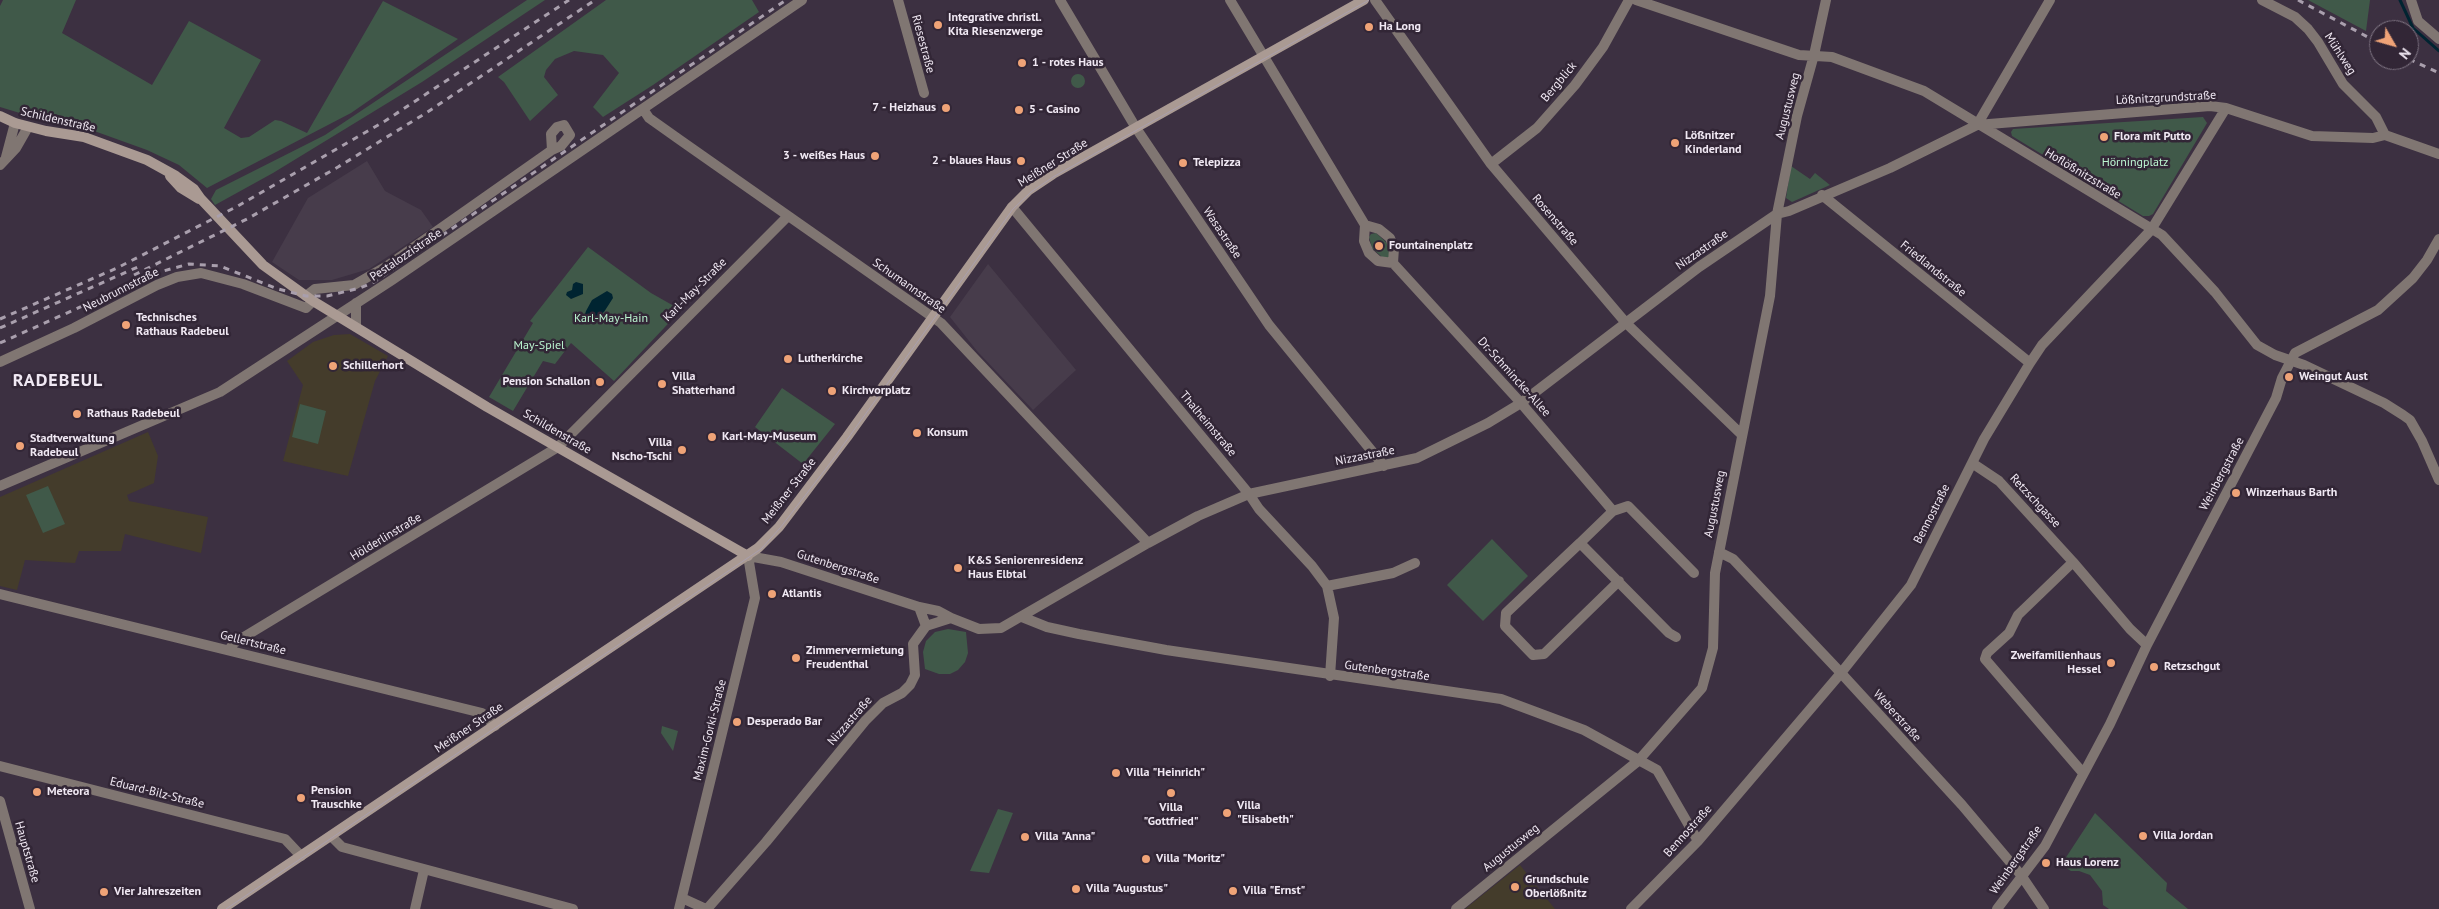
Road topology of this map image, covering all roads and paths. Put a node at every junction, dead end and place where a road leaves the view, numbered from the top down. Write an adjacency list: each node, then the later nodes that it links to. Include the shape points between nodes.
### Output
1 (802, 0): 18 (street, Pestalozzistraße)
2 (898, 0): 16 (street, Riesestraße)
3 (1060, 0): 23 (street, Wasastraße)
4 (1230, 0): 15 (street, Dr.-Schmincke-Allee)
5 (1364, 0): 15 (main road, Meißner Straße)
6 (1375, 0): 28 (street, Rosenstraße)
7 (1629, 0): 28 (street, Bergblick, via 1603,47 1574,85 1537,128)
8 (1636, 0): 14 (street, Hoflößnitzstraße, via 1799,55)
9 (1826, 0): 14 (street, Augustusweg)
10 (2050, 0): 21 (street)
11 (2262, 0): 24 (street, Mühlweg, via 2295,17 2308,29 2343,84 2376,118)
12 (2411, 0): 13 (street, via 2418,21)
13 (2439, 39)
14 (1814, 55): 21 (street, Hoflößnitzstraße, via 1832,57 1924,91); 31 (street, Augustusweg, via 1797,116)
15 (1264, 57): 23 (main road, Meißner Straße); 33 (street, Dr.-Schmincke-Allee)
16 (924, 93)
17 (2226, 108): 21 (street, Lößnitzgrundstraße, via 2210,106); 24 (street, Lößnitzgrundstraße, via 2312,136 2373,138); 34 (street, Bennostraße)
18 (643, 110): 32 (street, Schumannstraße, via 649,118); 38 (street, Pestalozzistraße)
19 (0, 116): 20 (main road, Schildenstraße)
20 (15, 123): 22 (main road, Schildenstraße); 27 (street)
21 (1977, 124): 29 (street, Nizzastraße, via 1890,168); 34 (street, Hoflößnitzstraße)
22 (28, 127): 27 (street, via 16,148); 37 (main road, Schildenstraße, via 84,138 147,160 186,182 263,265)
23 (1136, 128): 30 (main road, Meißner Straße, via 1046,179); 50 (street, Wasastraße, via 1268,326)
24 (2385, 135): 26 (street, Lößnitzgrundstraße)
25 (552, 150): 37 (street, Neubrunnstraße, via 387,266 354,284 316,288)
26 (2439, 154)
27 (3, 161)
28 (1491, 164): 41 (street, Rosenstraße)
29 (1822, 196): 31 (street, Nizzastraße); 45 (street, Friedlandstraße)
30 (1012, 207): 40 (main road, Meißner Straße); 53 (street, Thalheimstraße)
31 (1777, 214): 41 (street, Nizzastraße, via 1699,267); 47 (street, Augustusweg, via 1770,296)
32 (788, 216): 40 (street, Schumannstraße); 48 (street, Karl-May-Straße)
33 (1365, 225): 36 (street, via 1379,229 1390,238 1394,248); 36 (street, Dr.-Schmincke-Allee, via 1364,241 1369,253 1378,261)
34 (2151, 230): 43 (street, Hoflößnitzstraße, via 2162,235 2215,292 2257,345); 45 (street, Bennostraße, via 2042,345)
35 (2439, 239): 43 (street, Weinbergstraße, via 2421,269 2392,299 2369,316 2295,352)
36 (1393, 263): 46 (street, Dr.-Schmincke-Allee)
37 (309, 298): 39 (main road, Schildenstraße); 44 (street, Neubrunnstraße, via 306,308 243,284 201,273 157,285)
38 (356, 303): 39 (street, Pestalozzistraße); 42 (street)
39 (337, 315): 42 (main road, Schildenstraße); 52 (street, Pestalozzistraße, via 220,392)
40 (932, 317): 55 (street, Schumannstraße); 58 (main road, Meißner Straße, via 779,526)
41 (1626, 323): 46 (street, Nizzastraße); 47 (street, Rosenstraße)
42 (356, 327): 48 (main road, Schildenstraße)
43 (2291, 360): 51 (street, Hoflößnitzstraße, via 2384,403 2410,420); 70 (street, Weinbergstraße, via 2276,398)
44 (0, 362)
45 (2030, 363): 49 (street, Bennostraße)
46 (1521, 403): 50 (street, Nizzastraße, via 1417,458); 54 (street, Dr.-Schmincke-Allee)
47 (1741, 434): 57 (street, Augustusweg)
48 (558, 447): 58 (main road, Schildenstraße); 71 (street, Hölderlinstraße, via 234,643)
49 (1972, 463): 59 (street, Retzschgasse, via 1999,480); 72 (street, Bennostraße, via 1911,585)
50 (1384, 466): 53 (street, Nizzastraße)
51 (2439, 480)
52 (0, 486)
53 (1249, 494): 55 (street, Nizzastraße); 63 (street, Thalheimstraße, via 1258,509)
54 (1613, 511): 56 (street); 61 (street, via 1628,506)
55 (1148, 543): 66 (street, Nizzastraße)
56 (1580, 543): 62 (street); 62 (street, via 1506,614 1504,626 1533,655 1544,654)
57 (1718, 552): 72 (street, Weberstraße, via 1733,559); 75 (street, Augustusweg, via 1713,648 1707,676 1696,696)
58 (748, 556): 65 (street, Gutenbergstraße, via 781,562); 74 (main road, Meißner Straße); 84 (street, Maxim-Gorki-Straße, via 755,598)
59 (2074, 562): 70 (street, Retzschgasse); 77 (street, via 2018,615 2009,633 1987,653 1985,659)
60 (1415, 563): 63 (street, via 1393,573)
61 (1694, 573)
62 (1619, 581): 69 (street)
63 (1327, 586): 73 (street, Thalheimstraße, via 1334,618)
64 (0, 594): 71 (street, Gellertstraße)
65 (919, 606): 67 (street, Gutenbergstraße); 68 (street)
66 (1022, 617): 67 (street, Nizzastraße, via 1002,628 979,630); 73 (street, Gutenbergstraße, via 1079,634)
67 (950, 618): 68 (street)
68 (926, 626): 90 (street, Nizzastraße, via 913,644 915,675 910,684 865,721 766,842)
69 (1676, 637)
70 (2147, 645): 77 (street, Weinbergstraße, via 2110,724)
71 (229, 650): 74 (street, Gellertstraße, via 482,713)
72 (1841, 672): 80 (street, Bennostraße); 83 (street, Weberstraße)
73 (1330, 676): 75 (street, Gutenbergstraße, via 1501,699 1584,730)
74 (495, 726): 79 (main road, Meißner Straße)
75 (1638, 761): 80 (street, Gutenbergstraße, via 1657,770); 91 (street, Augustusweg)
76 (0, 766): 81 (street, Eduard-Bilz-Straße, via 285,839)
77 (2082, 773): 83 (street, Weinbergstraße, via 2045,846)
78 (0, 801): 85 (street, Hauptstraße)
79 (331, 836): 81 (main road, Meißner Straße); 82 (street, via 342,847)
80 (1698, 841): 92 (street, Bennostraße)
81 (300, 856): 86 (main road, Meißner Straße)
82 (424, 870): 87 (street); 88 (street)
83 (2021, 875): 93 (street, Weinbergstraße); 94 (street, Weberstraße)
84 (682, 898): 89 (street, Maxim-Gorki-Straße); 90 (street)
85 (30, 909)
86 (222, 909)
87 (415, 909)
88 (573, 909)
89 (679, 909)
90 (706, 909)
91 (1456, 909)
92 (1631, 909)
93 (1997, 909)
94 (2044, 909)

